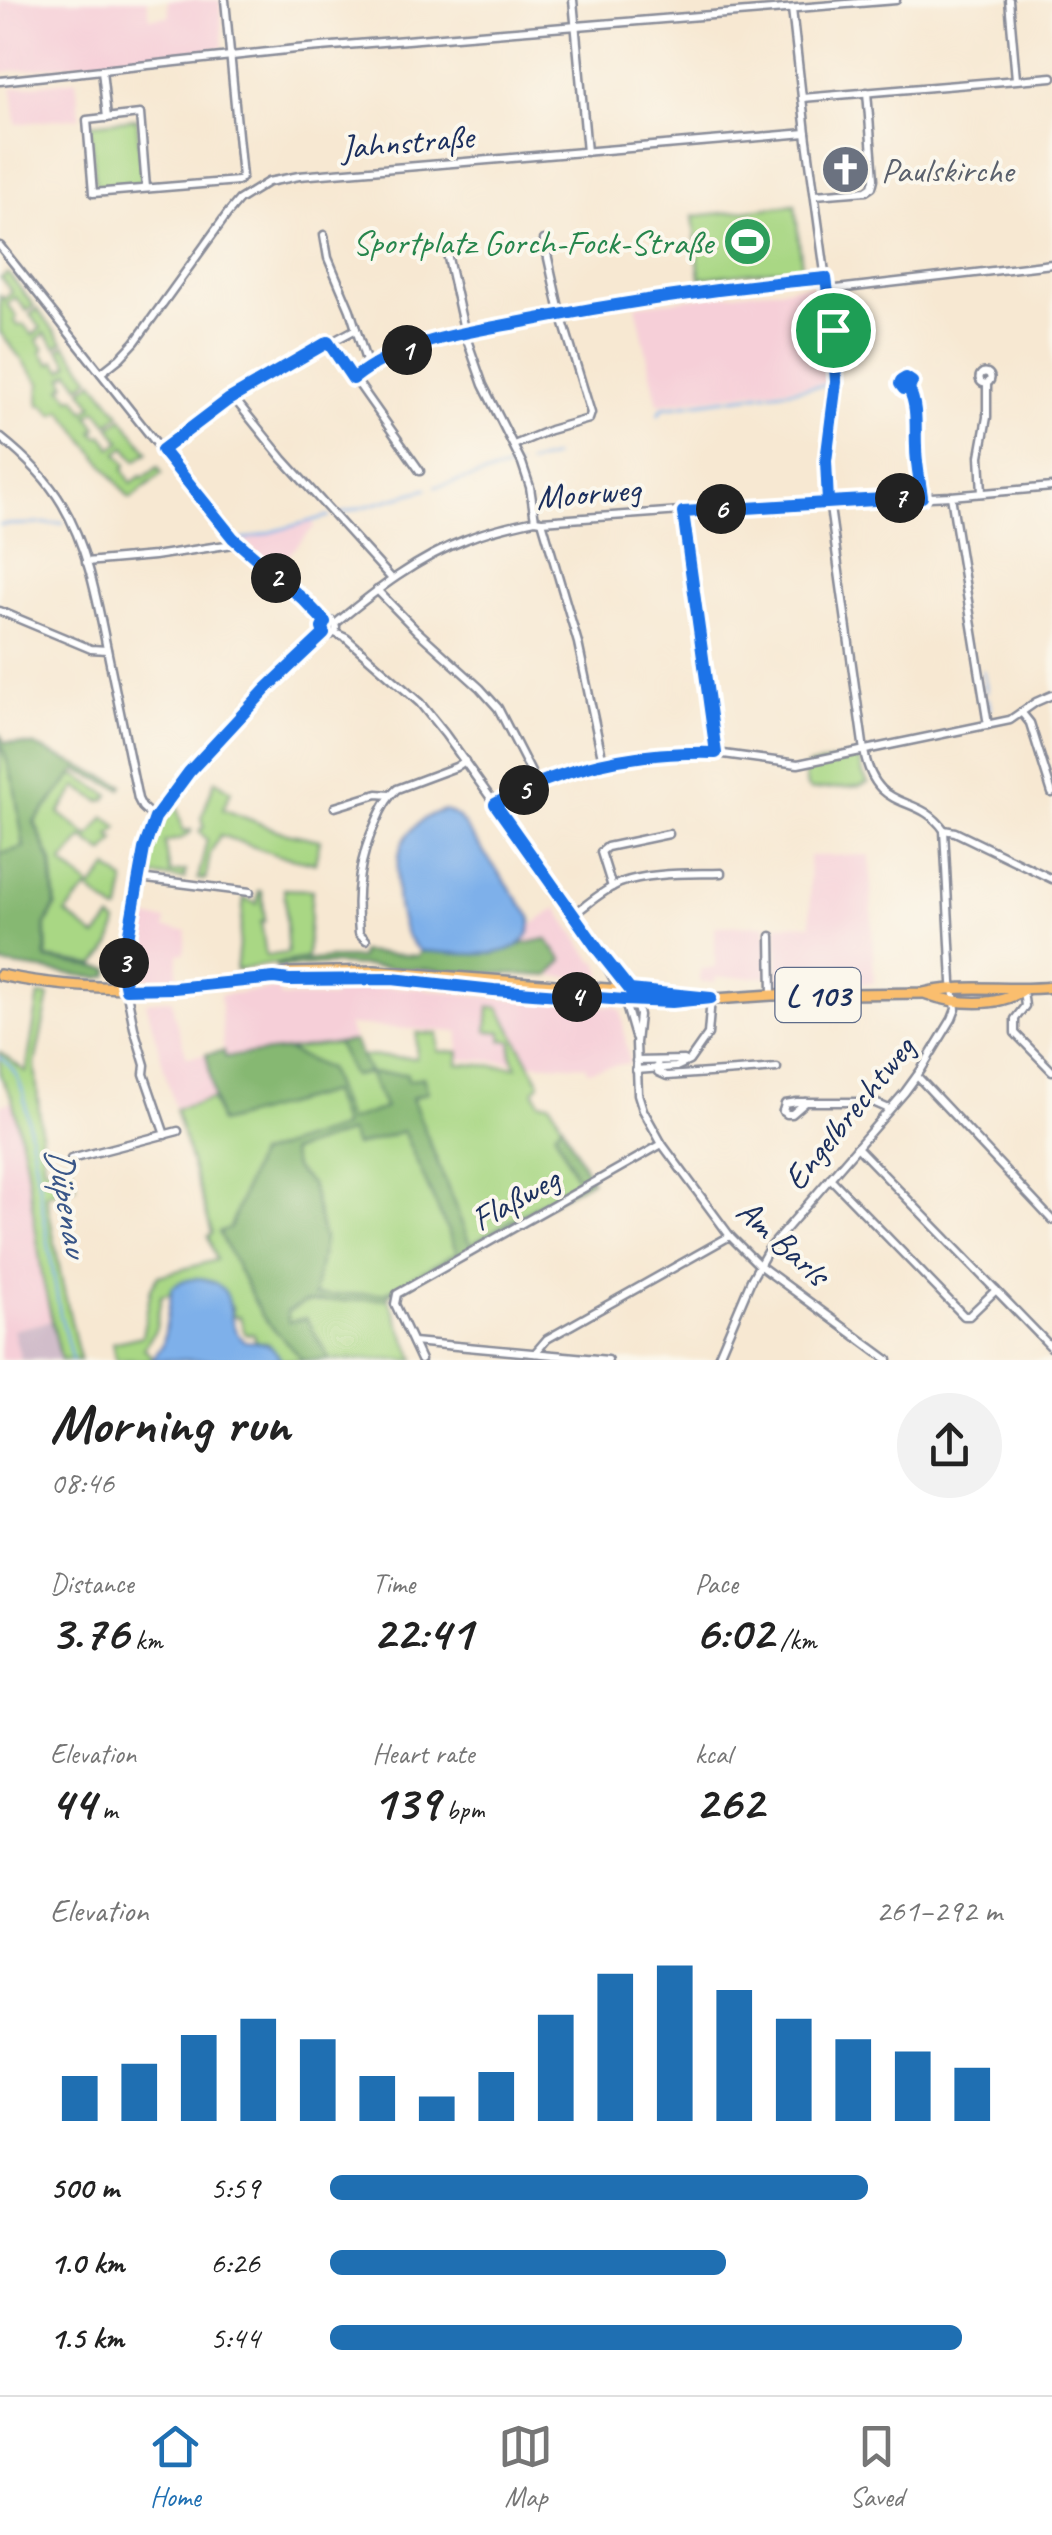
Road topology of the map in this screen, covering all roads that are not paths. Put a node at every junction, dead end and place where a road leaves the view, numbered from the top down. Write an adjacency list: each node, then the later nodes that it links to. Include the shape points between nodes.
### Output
1 (225, 0): 7 (street)
2 (572, 0): 6 (street)
3 (896, 0): 5 (street)
4 (1009, 0): 10 (street)
5 (792, 9): 6 (street); 13 (street)
6 (576, 27): 7 (street); 16 (street)
7 (230, 56): 8 (street); 17 (street, via 242,177)
8 (102, 70): 11 (street); 14 (street)
9 (1052, 77): 10 (street)
10 (1016, 79): 12 (street)
11 (0, 82)
12 (867, 92): 13 (street); 18 (street, via 872,187)
13 (802, 98): 15 (street)
14 (107, 118): 17 (street, via 140,114); 17 (street, via 87,120 94,193)
15 (806, 133): 16 (street, Jahnstraße); 18 (street)
16 (587, 152): 31 (street, Jahnstraße, via 294,176 259,187 228,213 134,342)
17 (146, 188)
18 (814, 195): 24 (street)
19 (324, 235): 27 (street)
20 (544, 240): 26 (street)
21 (0, 246): 31 (street)
22 (446, 249): 28 (street)
23 (1052, 264): 25 (street)
24 (826, 278): 25 (street); 26 (street)
25 (828, 290): 44 (street, via 836,371)
26 (561, 314): 28 (street); 37 (street, via 589,419)
27 (356, 328): 29 (street); 30 (street)
28 (465, 334): 30 (street); 37 (street)
29 (328, 342): 32 (street); 35 (street)
30 (368, 367): 32 (street)
31 (101, 374): 38 (street)
32 (353, 379): 39 (street)
33 (987, 384): 41 (street)
34 (909, 389): 43 (street)
35 (233, 397): 38 (street); 49 (street)
36 (0, 436): 48 (street, via 62,503)
37 (514, 445): 46 (street)
38 (162, 450): 47 (street)
39 (420, 471)
40 (1052, 487): 41 (street, Moorweg)
41 (982, 494): 42 (street, Moorweg)
42 (950, 496): 43 (street, Moorweg); 58 (street)
43 (922, 497): 44 (street, Moorweg)
44 (828, 502): 45 (street, Moorweg); 59 (street)
45 (683, 512): 46 (street, Moorweg); 60 (street)
46 (538, 520): 49 (street, Moorweg, via 462,540); 62 (street, via 578,643)
47 (239, 544): 48 (street); 52 (street)
48 (86, 562): 55 (street)
49 (392, 579): 50 (street, Moorweg)
50 (377, 590): 53 (street, Moorweg); 63 (street, via 498,708)
51 (0, 612): 55 (street, via 92,650)
52 (325, 622): 53 (street); 54 (street)
53 (334, 628): 54 (street); 61 (street, via 420,703)
54 (324, 634): 68 (street, via 189,772)
55 (107, 650): 68 (street, via 138,799)
56 (1052, 695): 57 (street)
57 (1022, 712): 58 (street); 64 (street)
58 (988, 724): 59 (street)
59 (864, 751): 60 (street, via 798,764); 69 (street, via 881,789)
60 (716, 753): 62 (street)
61 (464, 761): 65 (street); 66 (street)
62 (603, 763): 63 (street)
63 (537, 784): 66 (street)
64 (1052, 793)
65 (390, 794): 67 (street); 78 (street, via 358,881 358,933)
66 (495, 804): 76 (street)
67 (334, 807)
68 (155, 818): 72 (street)
69 (944, 830): 73 (street); 88 (street)
70 (670, 834): 74 (street, via 606,847 601,852)
71 (722, 873): 74 (street, via 642,878)
72 (139, 878): 75 (street); 83 (street)
73 (1052, 879)
74 (612, 887): 76 (street)
75 (250, 892)
76 (574, 914): 79 (street)
77 (772, 936): 87 (street)
78 (366, 940)
79 (599, 951): 84 (street); 86 (street)
80 (0, 976): 83 (main road, L 103)
81 (274, 978): 83 (main road, L 103); 84 (main road, L 103, via 375,971); 86 (main road, L 103)
82 (1052, 987): 85 (main road)
83 (126, 989): 102 (street, via 144,1074)
84 (618, 989): 86 (main road, L 103)
85 (1023, 990): 88 (main road); 97 (street, via 1015,1033)
86 (627, 995): 89 (main road, L 103); 90 (main road, L 103); 93 (street)
87 (772, 995): 88 (main road, L 103); 89 (main road, L 103)
88 (954, 995): 98 (street, Engelbrechtweg, via 952,1019)
89 (711, 998): 91 (main road, L 103); 95 (street, via 709,1030 695,1052 676,1067)
90 (635, 1000): 91 (main road, L 103); 92 (street)
91 (652, 1001): 92 (street)
92 (639, 1015): 93 (street)
93 (636, 1043): 94 (street, Am Barls)
94 (636, 1065): 95 (street); 103 (street, Am Barls, via 643,1110)
95 (657, 1065): 96 (street, via 667,1076)
96 (777, 1068)
97 (1052, 1071)
98 (917, 1076): 100 (street, Engelbrechtweg); 107 (street)
99 (806, 1102): 100 (street, via 873,1102)
100 (890, 1109): 104 (street, Engelbrechtweg)
101 (178, 1131): 102 (street)
102 (166, 1134): 105 (street)
103 (662, 1144): 108 (street, Am Barls); 111 (street, Flaßweg, via 397,1294)
104 (856, 1147): 106 (street, Engelbrechtweg); 110 (street)
105 (71, 1159)
106 (830, 1178): 109 (street, Engelbrechtweg); 110 (street, via 964,1316)
107 (1052, 1220)
108 (730, 1236): 109 (street, Am Barls); 113 (street, via 547,1339)
109 (759, 1264): 116 (street, Engelbrechtweg); 117 (street, Am Barls)
110 (996, 1290): 112 (street)
111 (412, 1342): 113 (street); 114 (street)
112 (1052, 1348)
113 (535, 1353): 115 (street)
114 (420, 1360)
115 (608, 1360)
116 (717, 1360)
117 (888, 1360)

